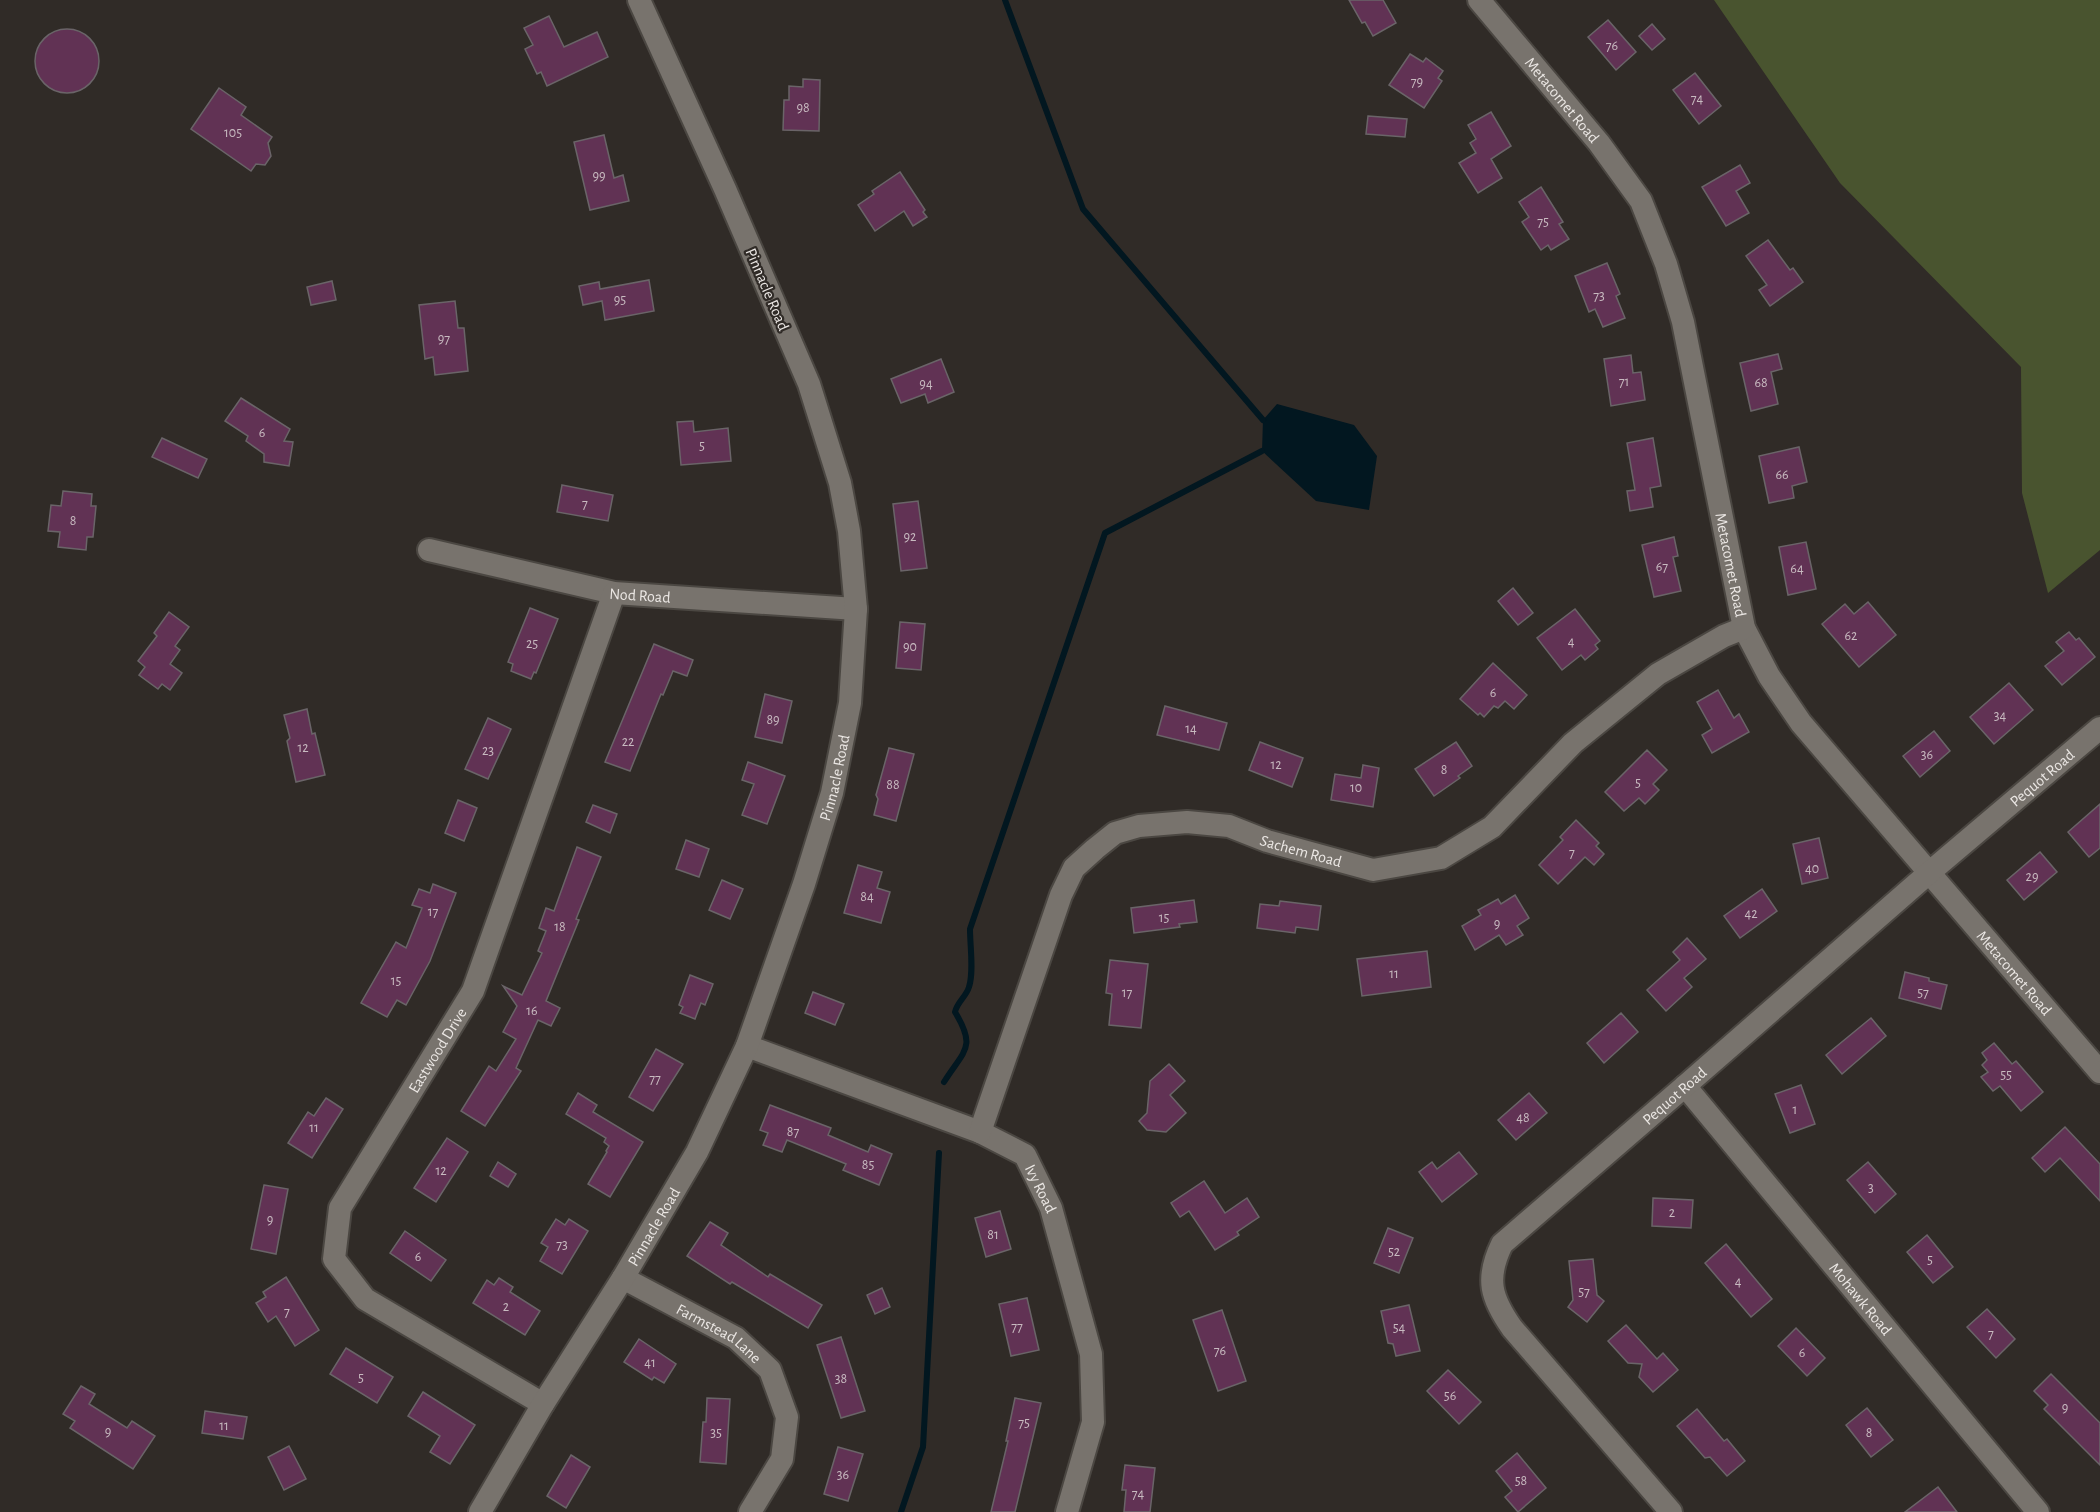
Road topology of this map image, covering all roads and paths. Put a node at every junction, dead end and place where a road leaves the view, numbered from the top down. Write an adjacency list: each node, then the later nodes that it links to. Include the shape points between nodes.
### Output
1 (639, 0): 5 (street, Pinnacle Road, via 809,384 840,483)
2 (1479, 0): 6 (street, Metacomet Road, via 1599,143 1641,201 1683,322)
3 (429, 550): 4 (street, Nod Road)
4 (614, 593): 5 (street, Nod Road); 14 (street, Eastwood Drive, via 473,991 340,1208 334,1259 365,1299)
5 (856, 609): 9 (street, Pinnacle Road, via 850,703 832,793)
6 (1744, 628): 8 (street, Metacomet Road, via 1769,675 1802,723); 12 (street, Sachem Road, via 1658,674 1574,743 1492,827 1441,858 1373,870 1267,841 1229,826 1187,822 1139,826 1115,833 1074,868 1061,895)
7 (2100, 728): 8 (street, Pequot Road)
8 (1929, 872): 10 (street, Metacomet Road); 11 (street, Pequot Road)
9 (747, 1046): 12 (street, Ivy Road); 13 (street, Pinnacle Road, via 697,1152)
10 (2100, 1072)
11 (1685, 1086): 18 (street, Pequot Road, via 1511,1234 1494,1260 1491,1278 1498,1308 1512,1328); 19 (street, Mohawk Road)
12 (980, 1132): 17 (street, Ivy Road, via 1024,1155 1052,1208 1091,1354 1093,1422)
13 (623, 1278): 14 (street, Pinnacle Road); 16 (street, Farmstead Lane, via 736,1338 771,1370 787,1418 782,1459)
14 (543, 1404): 15 (street, Pinnacle Road)
15 (480, 1512)
16 (750, 1512)
17 (1067, 1512)
18 (1671, 1512)
19 (2038, 1512)

